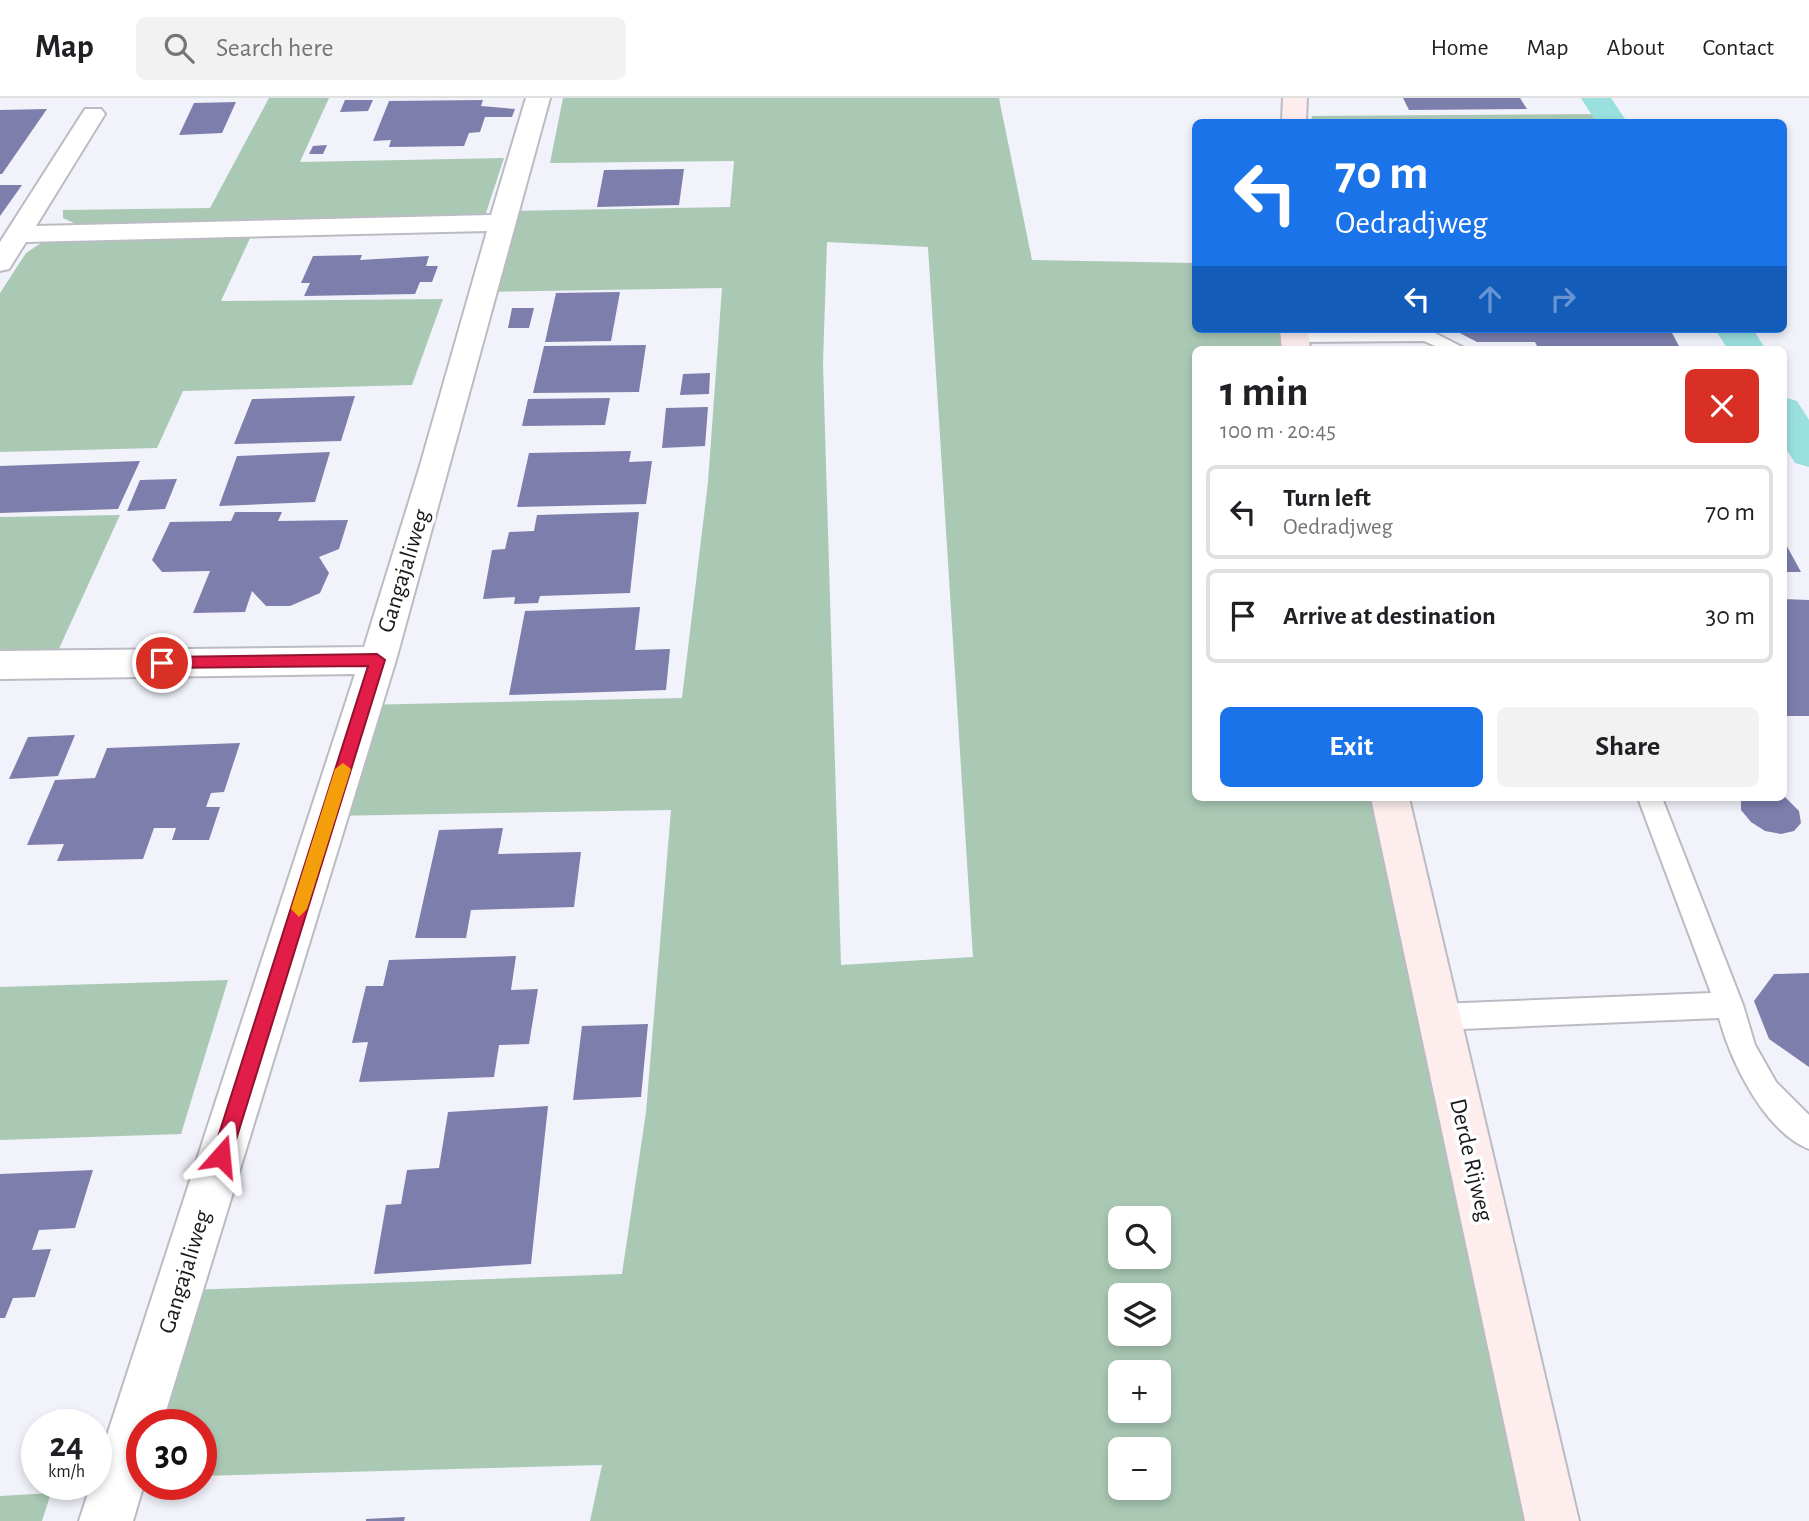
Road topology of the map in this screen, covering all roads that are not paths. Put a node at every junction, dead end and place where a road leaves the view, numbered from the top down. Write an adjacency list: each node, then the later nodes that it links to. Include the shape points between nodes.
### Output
1 (538, 98): 5 (street, Gangajaliweg)
2 (1295, 98): 4 (street)
3 (93, 114): 6 (street)
4 (1294, 119)
5 (502, 223): 6 (street); 10 (street, Gangajaliweg)
6 (19, 234): 7 (street)
7 (0, 263)
8 (1295, 338): 9 (lane, via 1427,335)
9 (1450, 346)
10 (377, 660): 11 (street); 17 (street, Gangajaliweg)
11 (0, 665)
12 (1391, 801): 15 (street, Derde Rijweg)
13 (1651, 801): 14 (lane)
14 (1729, 1005): 15 (lane); 16 (lane, via 1742,1050 1766,1092)
15 (1439, 1017): 18 (street, Derde Rijweg)
16 (1809, 1135)
17 (106, 1521)
18 (1552, 1521)

